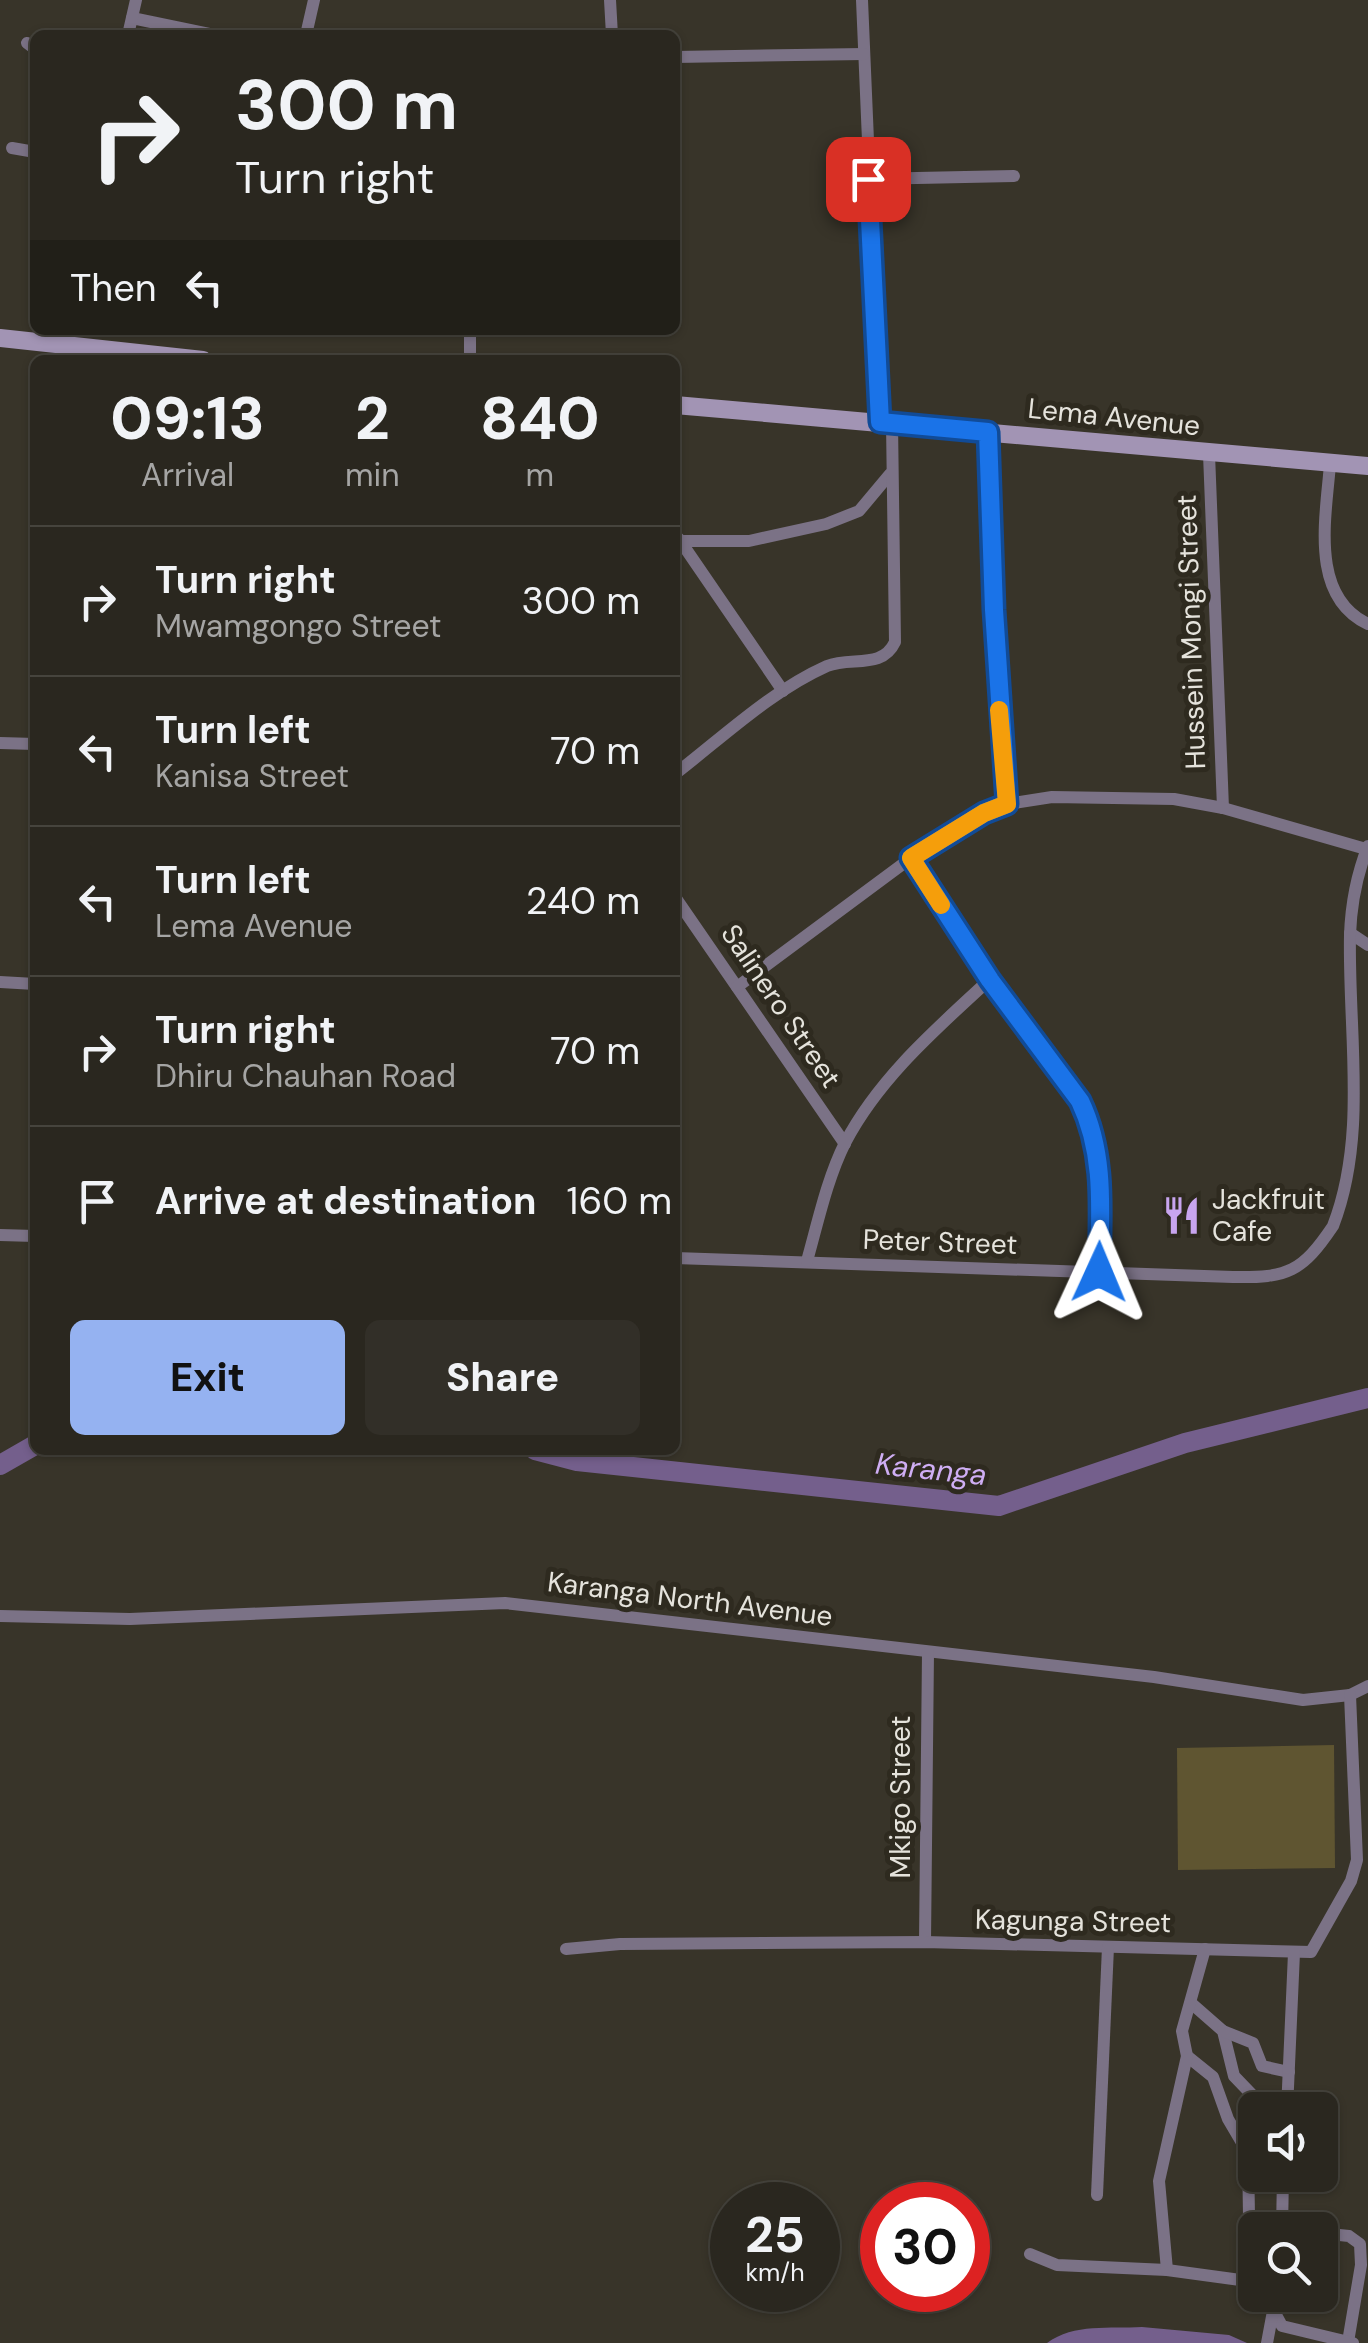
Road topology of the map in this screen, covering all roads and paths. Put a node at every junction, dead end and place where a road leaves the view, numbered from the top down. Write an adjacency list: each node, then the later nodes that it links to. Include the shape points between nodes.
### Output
1 (136, 0): 5 (street)
2 (314, 0): 8 (street)
3 (610, 0): 9 (street)
4 (862, 0): 10 (street)
5 (132, 18): 6 (street); 7 (street)
6 (129, 30)
7 (190, 30)
8 (307, 30)
9 (612, 30)
10 (864, 54): 11 (street); 15 (street)
11 (680, 57)
12 (12, 148): 13 (street)
13 (30, 151)
14 (1014, 176): 15 (street)
15 (868, 179): 20 (street)
16 (60, 337): 17 (main road); 18 (main road)
17 (0, 338)
18 (119, 355)
19 (680, 405): 20 (main road, Lema Avenue)
20 (886, 422): 21 (main road, Lema Avenue); 25 (street)
21 (988, 432): 22 (main road, Lema Avenue); 33 (street)
22 (1209, 454): 23 (main road, Lema Avenue); 34 (street, Hussein Mongi Street)
23 (1330, 464): 24 (main road, Lema Avenue); 28 (street, via 1328,575 1342,604)
24 (1368, 466)
25 (892, 471): 26 (street, via 859,511 826,524 749,541); 29 (street, via 891,651 875,660 832,664)
26 (680, 540)
27 (680, 544): 29 (street)
28 (1368, 624)
29 (783, 692): 32 (street)
30 (0, 743): 31 (street)
31 (30, 744)
32 (680, 770)
33 (1007, 804): 34 (street, via 1118,797); 36 (street)
34 (1223, 808): 35 (street)
35 (1367, 848): 38 (street, Peter Street)
36 (911, 858): 40 (street); 43 (street)
37 (680, 904): 43 (street, Salinero Street)
38 (1350, 933): 39 (street); 49 (street, Peter Street, via 1366,1122 1356,1174 1314,1254 1271,1278)
39 (1368, 946)
40 (990, 980): 44 (street, via 913,1053); 49 (street, via 1091,1124 1099,1167)
41 (0, 982): 42 (street)
42 (30, 984)
43 (738, 986): 44 (street, Salinero Street)
44 (844, 1144): 48 (street)
45 (0, 1235): 46 (street)
46 (30, 1236)
47 (680, 1258): 48 (street, Peter Street)
48 (807, 1261): 49 (street, Peter Street)
49 (1099, 1272)
50 (0, 1616): 51 (street, Karanga North Avenue, via 130,1619 505,1603)
51 (928, 1652): 53 (street, Karanga North Avenue, via 1303,1700); 54 (street, Mkigo Street)
52 (1368, 1686): 53 (street, Karanga North Avenue)
53 (1350, 1695): 58 (street, via 1357,1860 1320,1939 1311,1952)
54 (925, 1942): 55 (street, Kagunga Street); 56 (street, Kagunga Street)
55 (1108, 1947): 57 (street, Kagunga Street); 65 (street)
56 (566, 1949)
57 (1205, 1949): 58 (street, Kagunga Street); 59 (street)
58 (1294, 1953): 62 (street)
59 (1191, 2003): 60 (street); 61 (street, via 1182,2032)
60 (1222, 2031): 62 (street, via 1253,2043 1262,2066); 63 (street, via 1234,2076)
61 (1187, 2056): 66 (street, via 1213,2077 1248,2153); 69 (street, via 1160,2181)
62 (1289, 2072): 64 (street)
63 (1249, 2092)
64 (1288, 2092)
65 (1098, 2195)
66 (1250, 2212)
67 (1338, 2235): 73 (street, via 1360,2244)
68 (1030, 2254): 69 (street, via 1056,2265)
69 (1166, 2270): 70 (street)
70 (1238, 2279)
71 (1274, 2312): 74 (street)
72 (1275, 2312): 73 (street, via 1282,2326)
73 (1348, 2342): 75 (street)
74 (1267, 2343)
75 (1356, 2343)

